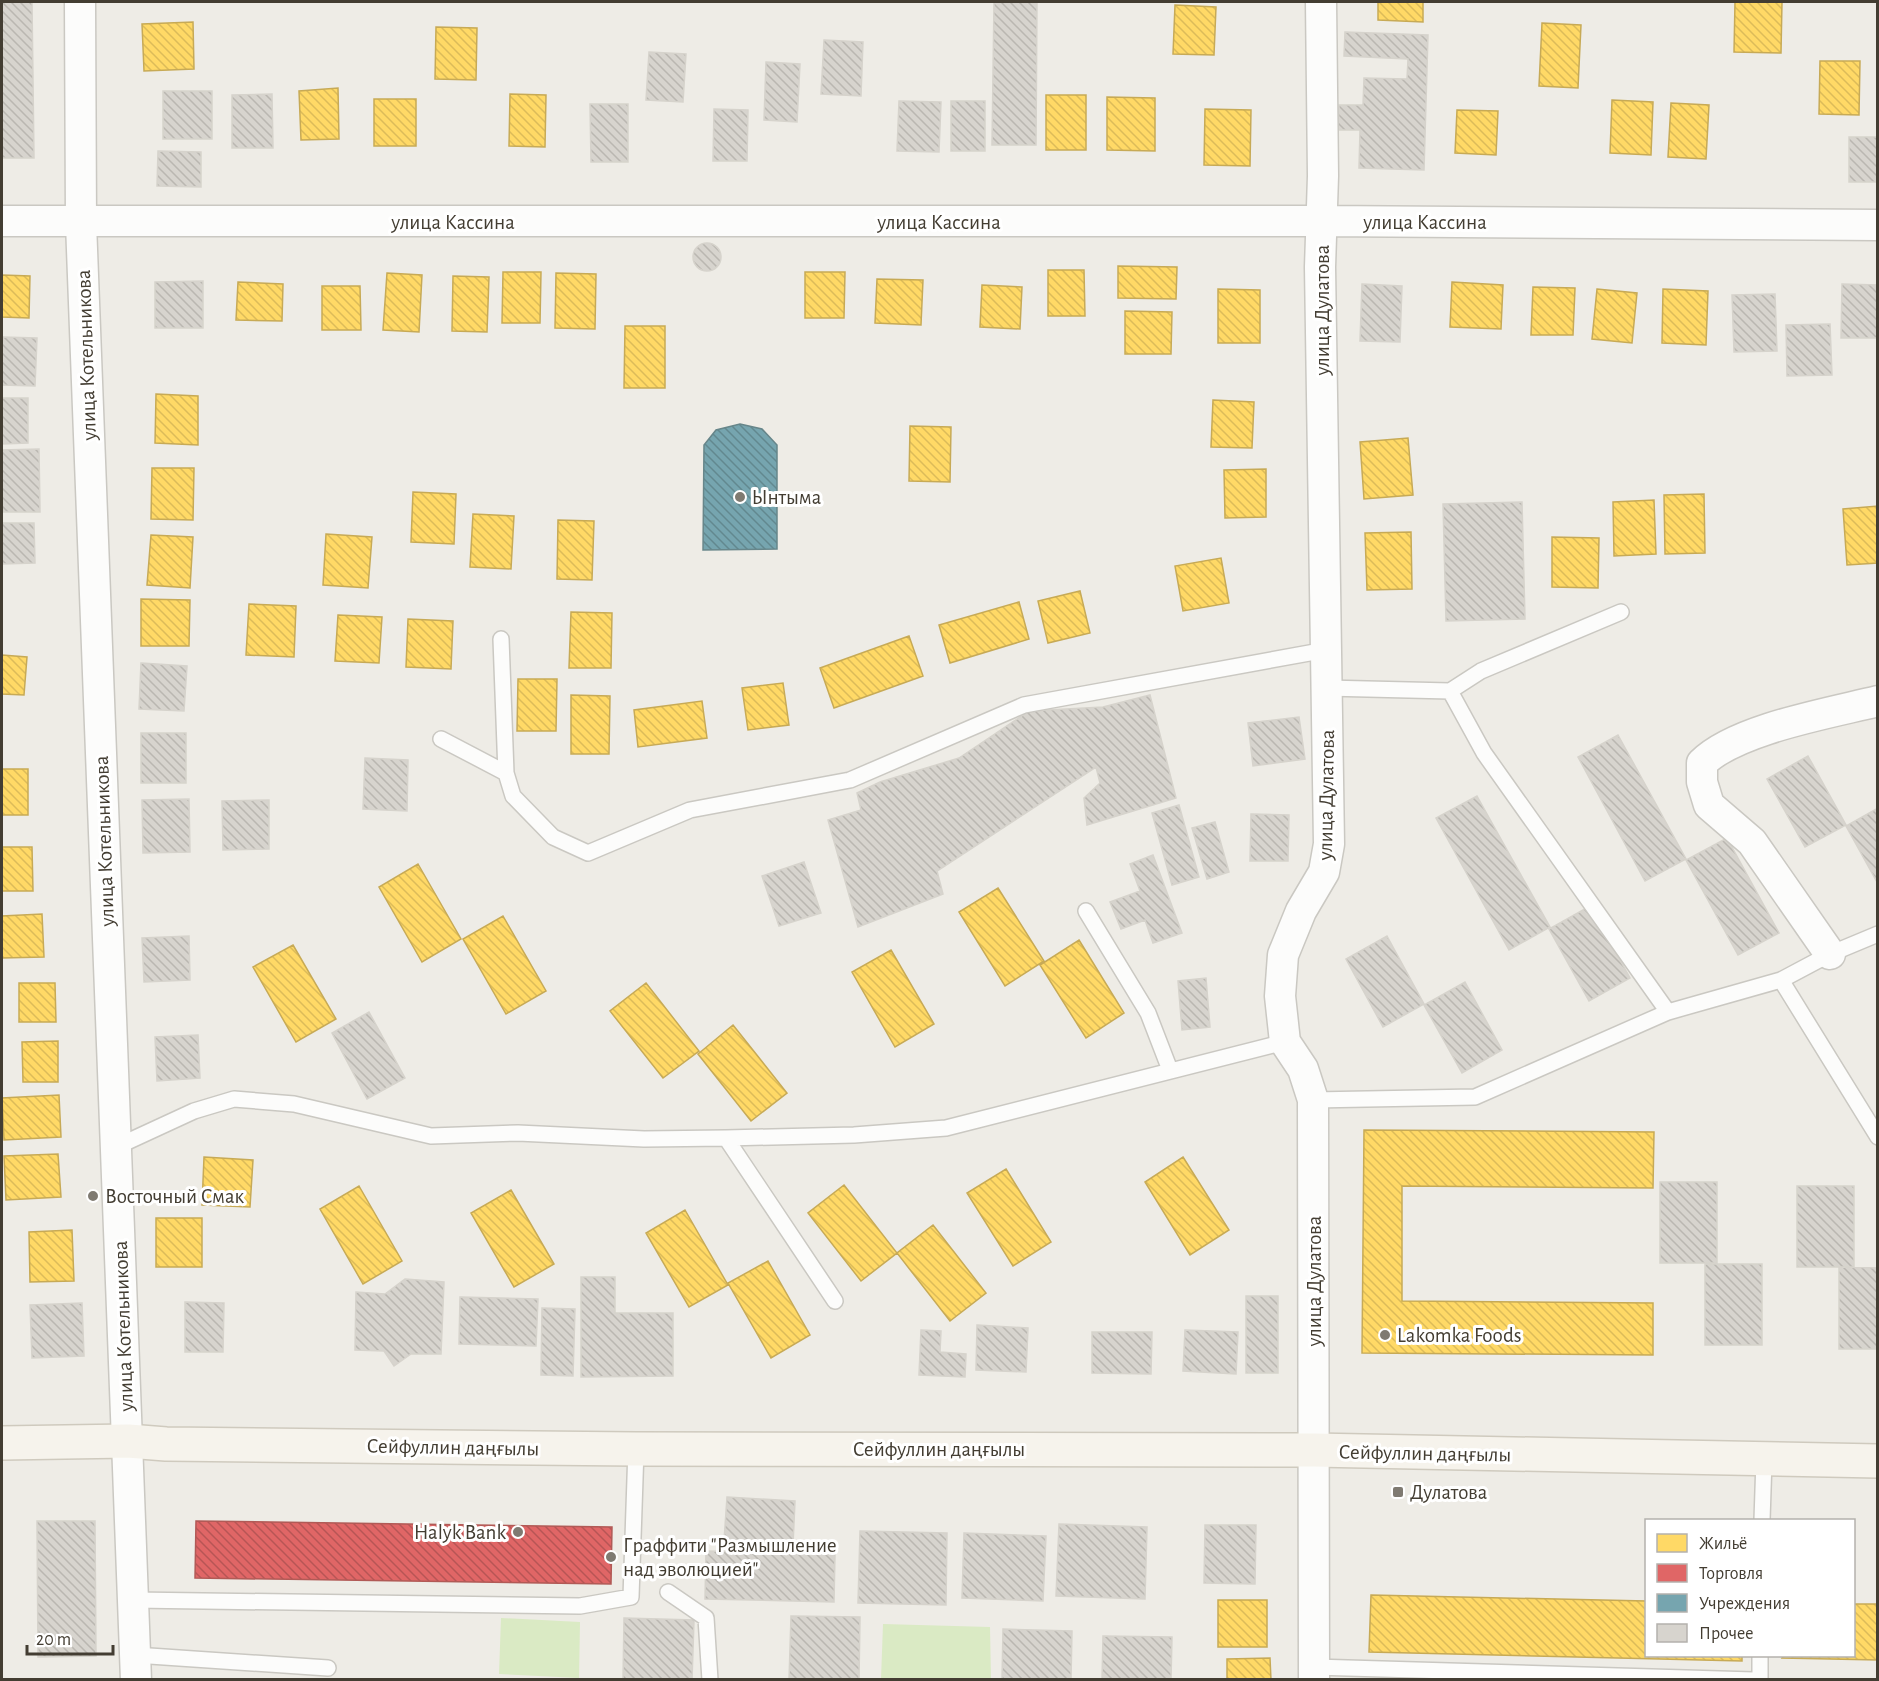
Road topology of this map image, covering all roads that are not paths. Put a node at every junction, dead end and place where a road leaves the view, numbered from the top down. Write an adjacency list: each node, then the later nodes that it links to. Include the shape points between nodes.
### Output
1 (80, 2): 5 (street, улица Котельникова)
2 (1321, 2): 4 (street, улица Дулатова)
3 (2, 221): 5 (street, улица Кассина)
4 (1323, 221): 5 (street, улица Кассина); 6 (street, улица Кассина); 9 (street, улица Дулатова, via 1320,267)
5 (81, 223): 25 (street, улица Котельникова)
6 (1878, 225)
7 (1621, 612): 11 (lane, via 1481,671)
8 (501, 639): 14 (lane)
9 (1326, 650): 10 (street, улица Дулатова); 14 (lane, via 1024,705 850,780 690,810 588,853 553,837 513,796)
10 (1326, 688): 11 (lane); 20 (street, улица Дулатова, via 1329,844 1324,872 1282,955 1280,996)
11 (1450, 691): 19 (lane, via 1484,753)
12 (1878, 700): 17 (street, via 1767,729 1712,753 1702,763 1702,782 1709,805 1752,842)
13 (441, 739): 14 (lane)
14 (506, 773)
15 (1086, 911): 21 (lane, via 1148,1013)
16 (1878, 934): 17 (lane)
17 (1830, 954): 18 (lane)
18 (1781, 980): 19 (lane); 23 (lane)
19 (1668, 1012): 22 (lane, via 1475,1097)
20 (1285, 1042): 21 (lane); 22 (street, улица Дулатова, via 1304,1069)
21 (1170, 1070): 24 (lane, via 946,1128)
22 (1313, 1100): 30 (street, улица Дулатова)
23 (1878, 1137)
24 (726, 1138): 25 (lane, via 518,1133 431,1136 294,1104 234,1099 194,1111); 26 (lane)
25 (116, 1147): 27 (street, улица Котельникова)
26 (835, 1301)
27 (128, 1441): 28 (main road, Сейфуллин даңғылы); 29 (main road, Сейфуллин даңғылы); 35 (street, улица Котельникова)
28 (2, 1443)
29 (636, 1449): 30 (main road, Сейфуллин даңғылы); 35 (lane, via 631,1597 580,1605)
30 (1314, 1450): 31 (main road, Сейфуллин даңғылы); 39 (street, улица Дулатова)
31 (1764, 1460): 32 (main road, Сейфуллин даңғылы); 33 (lane)
32 (1878, 1461)
33 (1762, 1519)
34 (668, 1592): 41 (lane, via 706,1618)
35 (133, 1600): 37 (street, улица Котельникова)
36 (1760, 1657): 43 (lane)
37 (136, 1667): 38 (lane)
38 (328, 1668)
39 (1314, 1673): 40 (lane)
40 (1471, 1676): 42 (lane)
41 (710, 1680)
42 (1754, 1680)
43 (1760, 1680)

